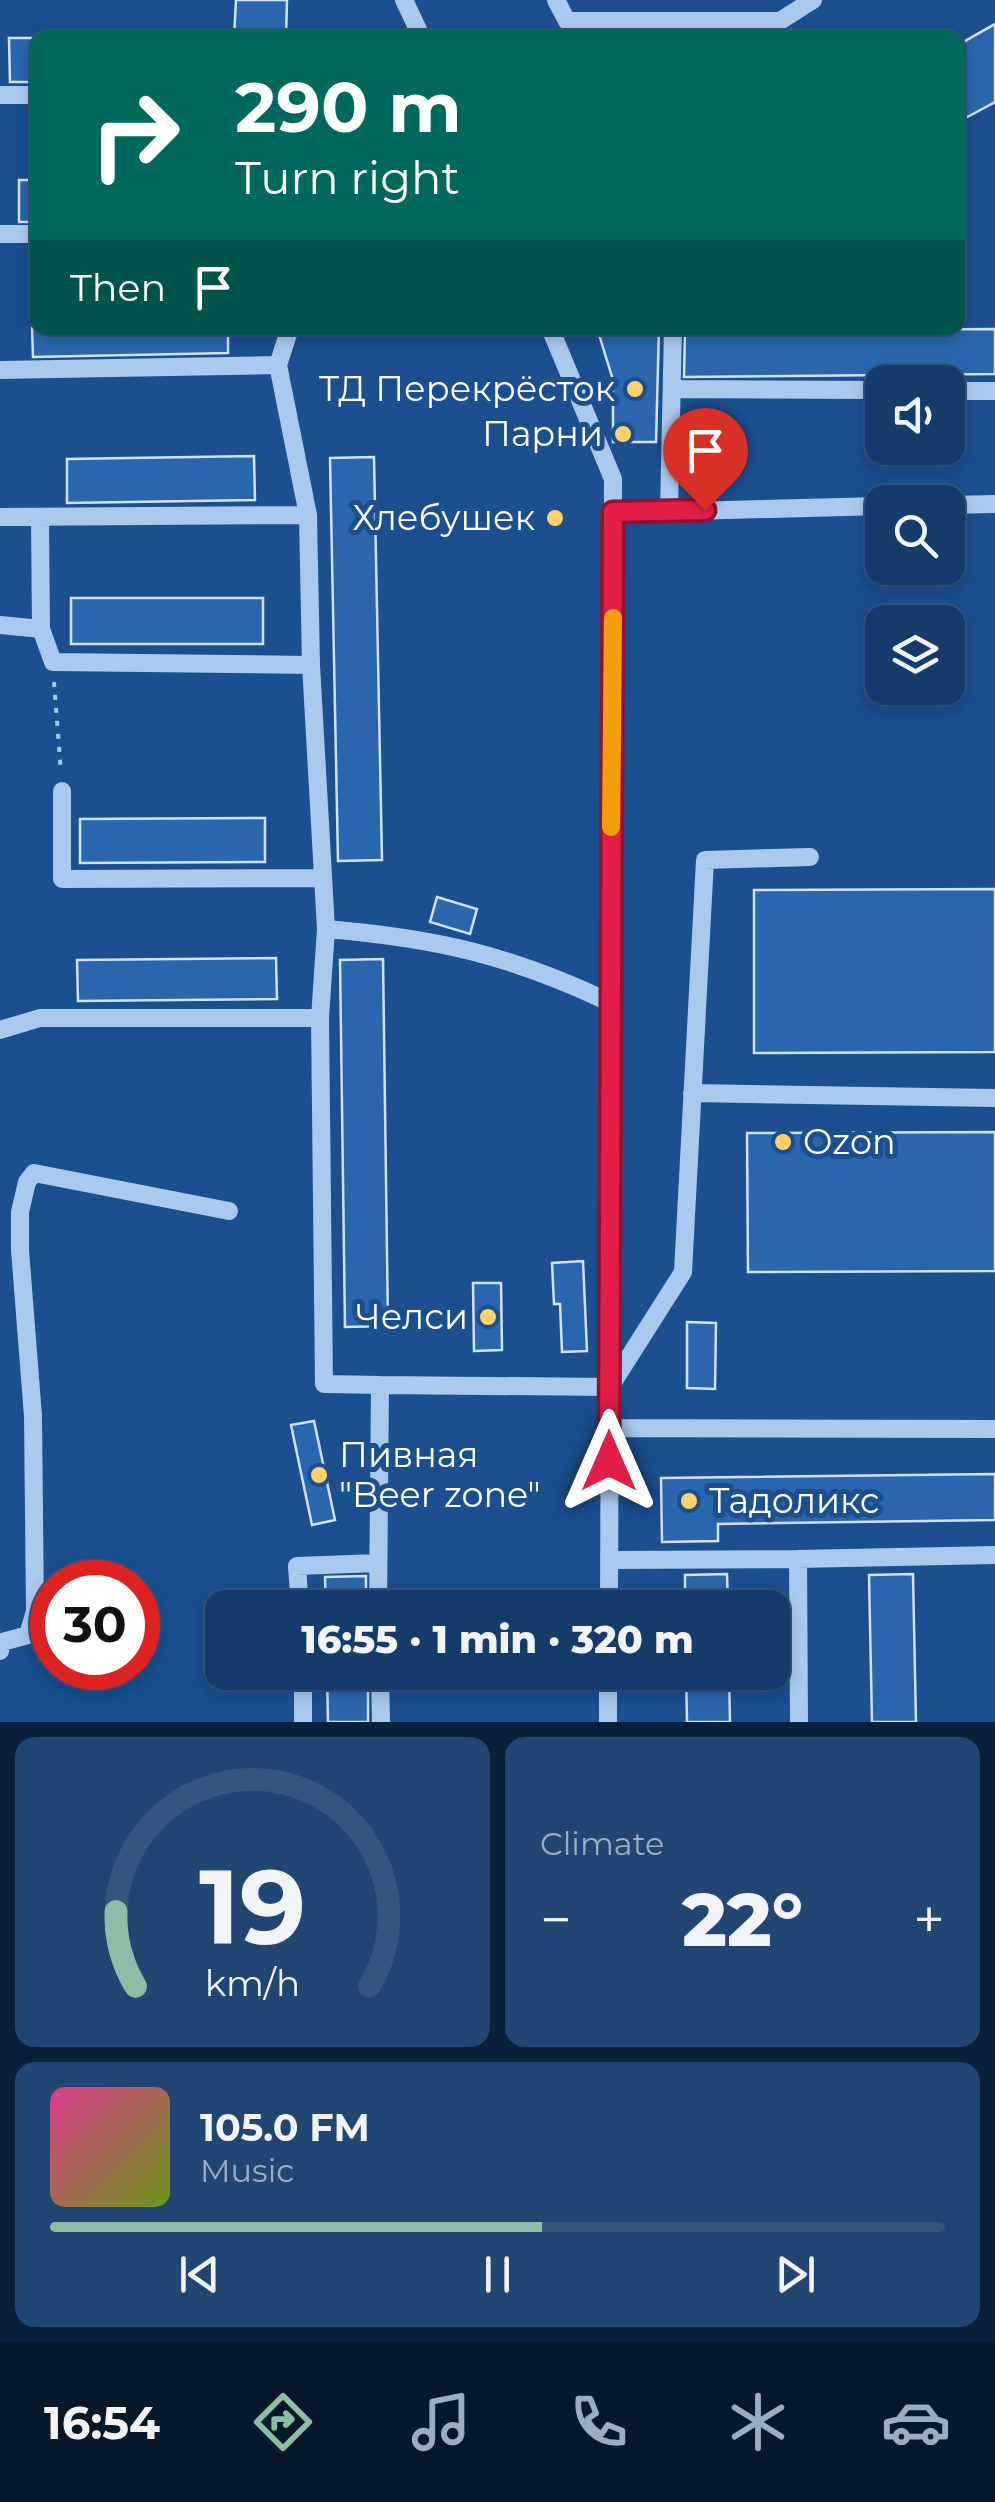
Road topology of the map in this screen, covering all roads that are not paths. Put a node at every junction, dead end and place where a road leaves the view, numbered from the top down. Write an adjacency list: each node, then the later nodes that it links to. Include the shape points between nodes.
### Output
1 (404, 0): 4 (street)
2 (556, 0): 3 (street, via 567,21 606,22 780,22)
3 (813, 0)
4 (418, 30)
5 (0, 95): 6 (street)
6 (30, 95)
7 (0, 234): 8 (street)
8 (30, 234)
9 (288, 335): 12 (street)
10 (553, 335): 22 (street, via 613,479)
11 (673, 335): 14 (street)
12 (278, 365): 13 (street); 23 (street)
13 (0, 370)
14 (672, 389): 15 (street); 21 (street)
15 (865, 390)
16 (965, 391): 17 (street)
17 (995, 391)
18 (995, 504): 19 (street)
19 (965, 505)
20 (865, 506): 21 (street)
21 (670, 511): 22 (street)
22 (613, 512): 33 (street)
23 (308, 515): 25 (street); 28 (street)
24 (0, 518): 25 (street)
25 (40, 519): 27 (street)
26 (0, 625): 27 (street)
27 (41, 629): 28 (street, via 53,662)
28 (310, 665): 31 (street)
29 (62, 791): 31 (street, via 62,879)
30 (810, 857): 36 (street, via 704,860)
31 (323, 878): 32 (street)
32 (326, 928): 33 (street, via 476,950); 34 (street)
33 (609, 1002): 40 (street)
34 (320, 1018): 35 (street, via 40,1018); 39 (street, via 324,1384)
35 (0, 1030)
36 (692, 1093): 37 (street); 40 (street, via 683,1272)
37 (995, 1098)
38 (228, 1211): 50 (street, via 34,1173 27,1182 20,1250 34,1416 35,1611 28,1635)
39 (380, 1385): 40 (street); 46 (street)
40 (610, 1386): 41 (street)
41 (610, 1428): 42 (street); 45 (street)
42 (995, 1429)
43 (995, 1556): 44 (street)
44 (798, 1559): 45 (street); 57 (street)
45 (609, 1560): 49 (street)
46 (377, 1563): 47 (street, via 298,1566); 48 (street)
47 (299, 1590)
48 (378, 1590)
49 (608, 1590)
50 (1, 1645)
51 (302, 1690): 54 (street)
52 (380, 1690): 55 (street)
53 (608, 1690): 56 (street)
54 (303, 1722)
55 (381, 1722)
56 (608, 1722)
57 (799, 1722)

